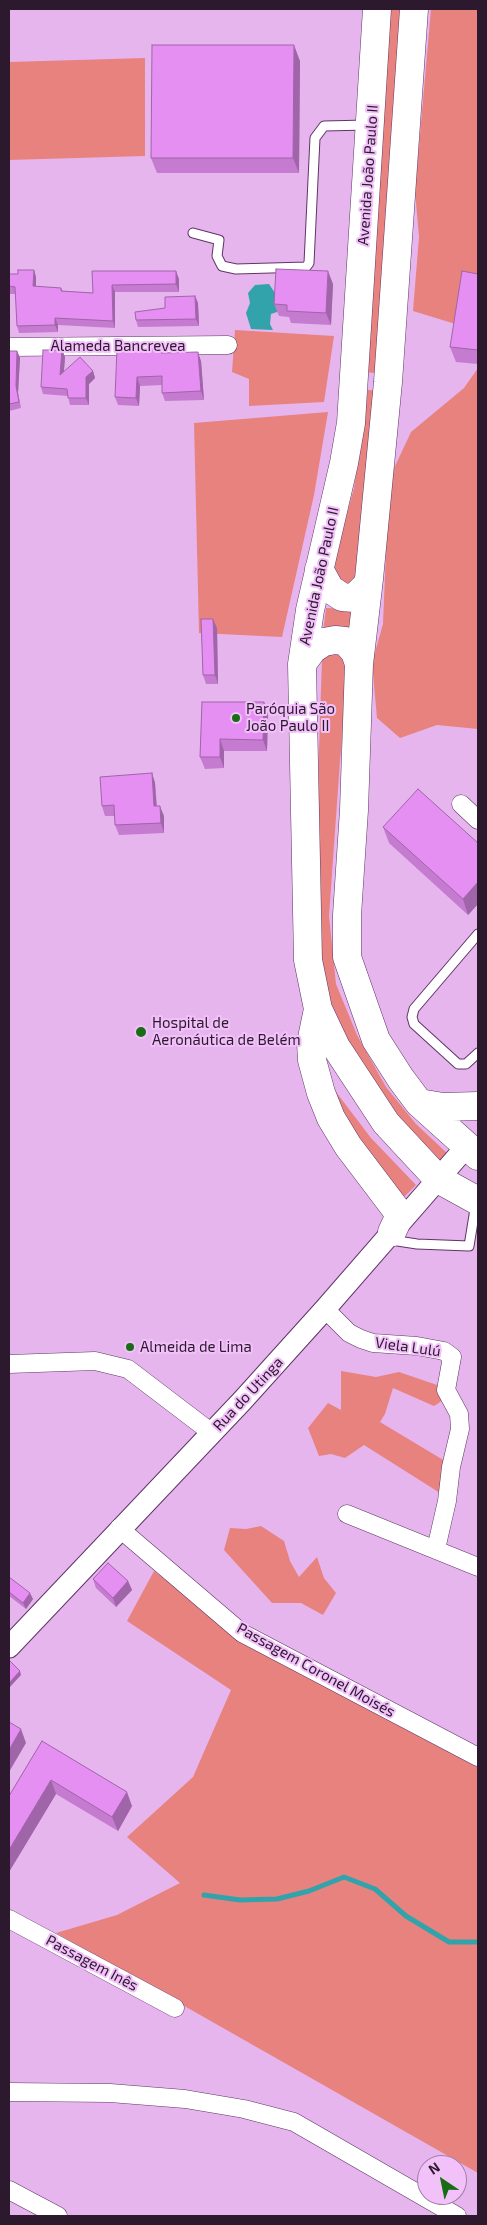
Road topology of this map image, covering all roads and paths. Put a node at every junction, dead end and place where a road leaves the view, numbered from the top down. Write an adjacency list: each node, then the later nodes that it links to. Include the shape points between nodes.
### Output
1 (377, 9): 3 (main road, Avenida João Paulo II)
2 (414, 9): 8 (main road, via 388,382)
3 (371, 125): 4 (lane, via 324,126 315,138 309,263 306,267 236,269 222,266 217,256 219,240); 7 (main road, Avenida João Paulo II, via 351,423)
4 (193, 233)
5 (228, 345): 6 (street, Alameda Bancrevea)
6 (9, 347)
7 (319, 570): 8 (main road, via 330,589 342,597 354,598); 9 (main road, Avenida João Paulo II)
8 (369, 579): 10 (main road)
9 (302, 664): 10 (main road, via 313,649 335,640 345,641 355,652); 14 (main road, Avenida João Paulo II, via 308,960)
10 (359, 664): 16 (main road, via 347,915 348,957 376,1040)
11 (462, 804): 12 (street)
12 (478, 820)
13 (478, 934): 15 (lane, via 414,1009 412,1017 414,1024 458,1064 466,1064)
14 (318, 1009): 19 (main road, Avenida João Paulo II, via 336,1046 386,1123); 20 (main road, via 311,1043 321,1093 348,1146)
15 (478, 1053)
16 (419, 1103): 17 (main road, via 443,1107); 18 (main road)
17 (478, 1106)
18 (474, 1146): 19 (street, Rua do Utinga)
19 (438, 1179): 21 (main road, Avenida João Paulo II); 22 (street, Rua do Utinga)
20 (388, 1196): 22 (main road, via 408,1205); 23 (main road, via 398,1212)
21 (477, 1200): 23 (lane, via 469,1246 417,1244)
22 (417, 1202): 23 (street, Rua do Utinga)
23 (389, 1236): 24 (street, Rua do Utinga)
24 (326, 1309): 26 (street, Rua do Utinga); 29 (street, Viela Lulú, via 349,1333 361,1339 444,1351 452,1357 446,1390 459,1414 460,1430)
25 (9, 1364): 26 (street, via 95,1361 128,1369)
26 (212, 1433): 28 (street, Rua do Utinga)
27 (347, 1514): 29 (street)
28 (119, 1528): 31 (street, Rua do Utinga); 32 (street, Passagem Coronel Moisés, via 242,1632)
29 (436, 1549): 30 (street)
30 (478, 1567)
31 (9, 1647)
32 (478, 1757)
33 (9, 1919): 34 (street, Passagem Inês)
34 (175, 2008)
35 (9, 2092): 38 (street, via 185,2098 294,2122)
36 (9, 2190): 37 (street)
37 (58, 2216)
38 (457, 2216)

